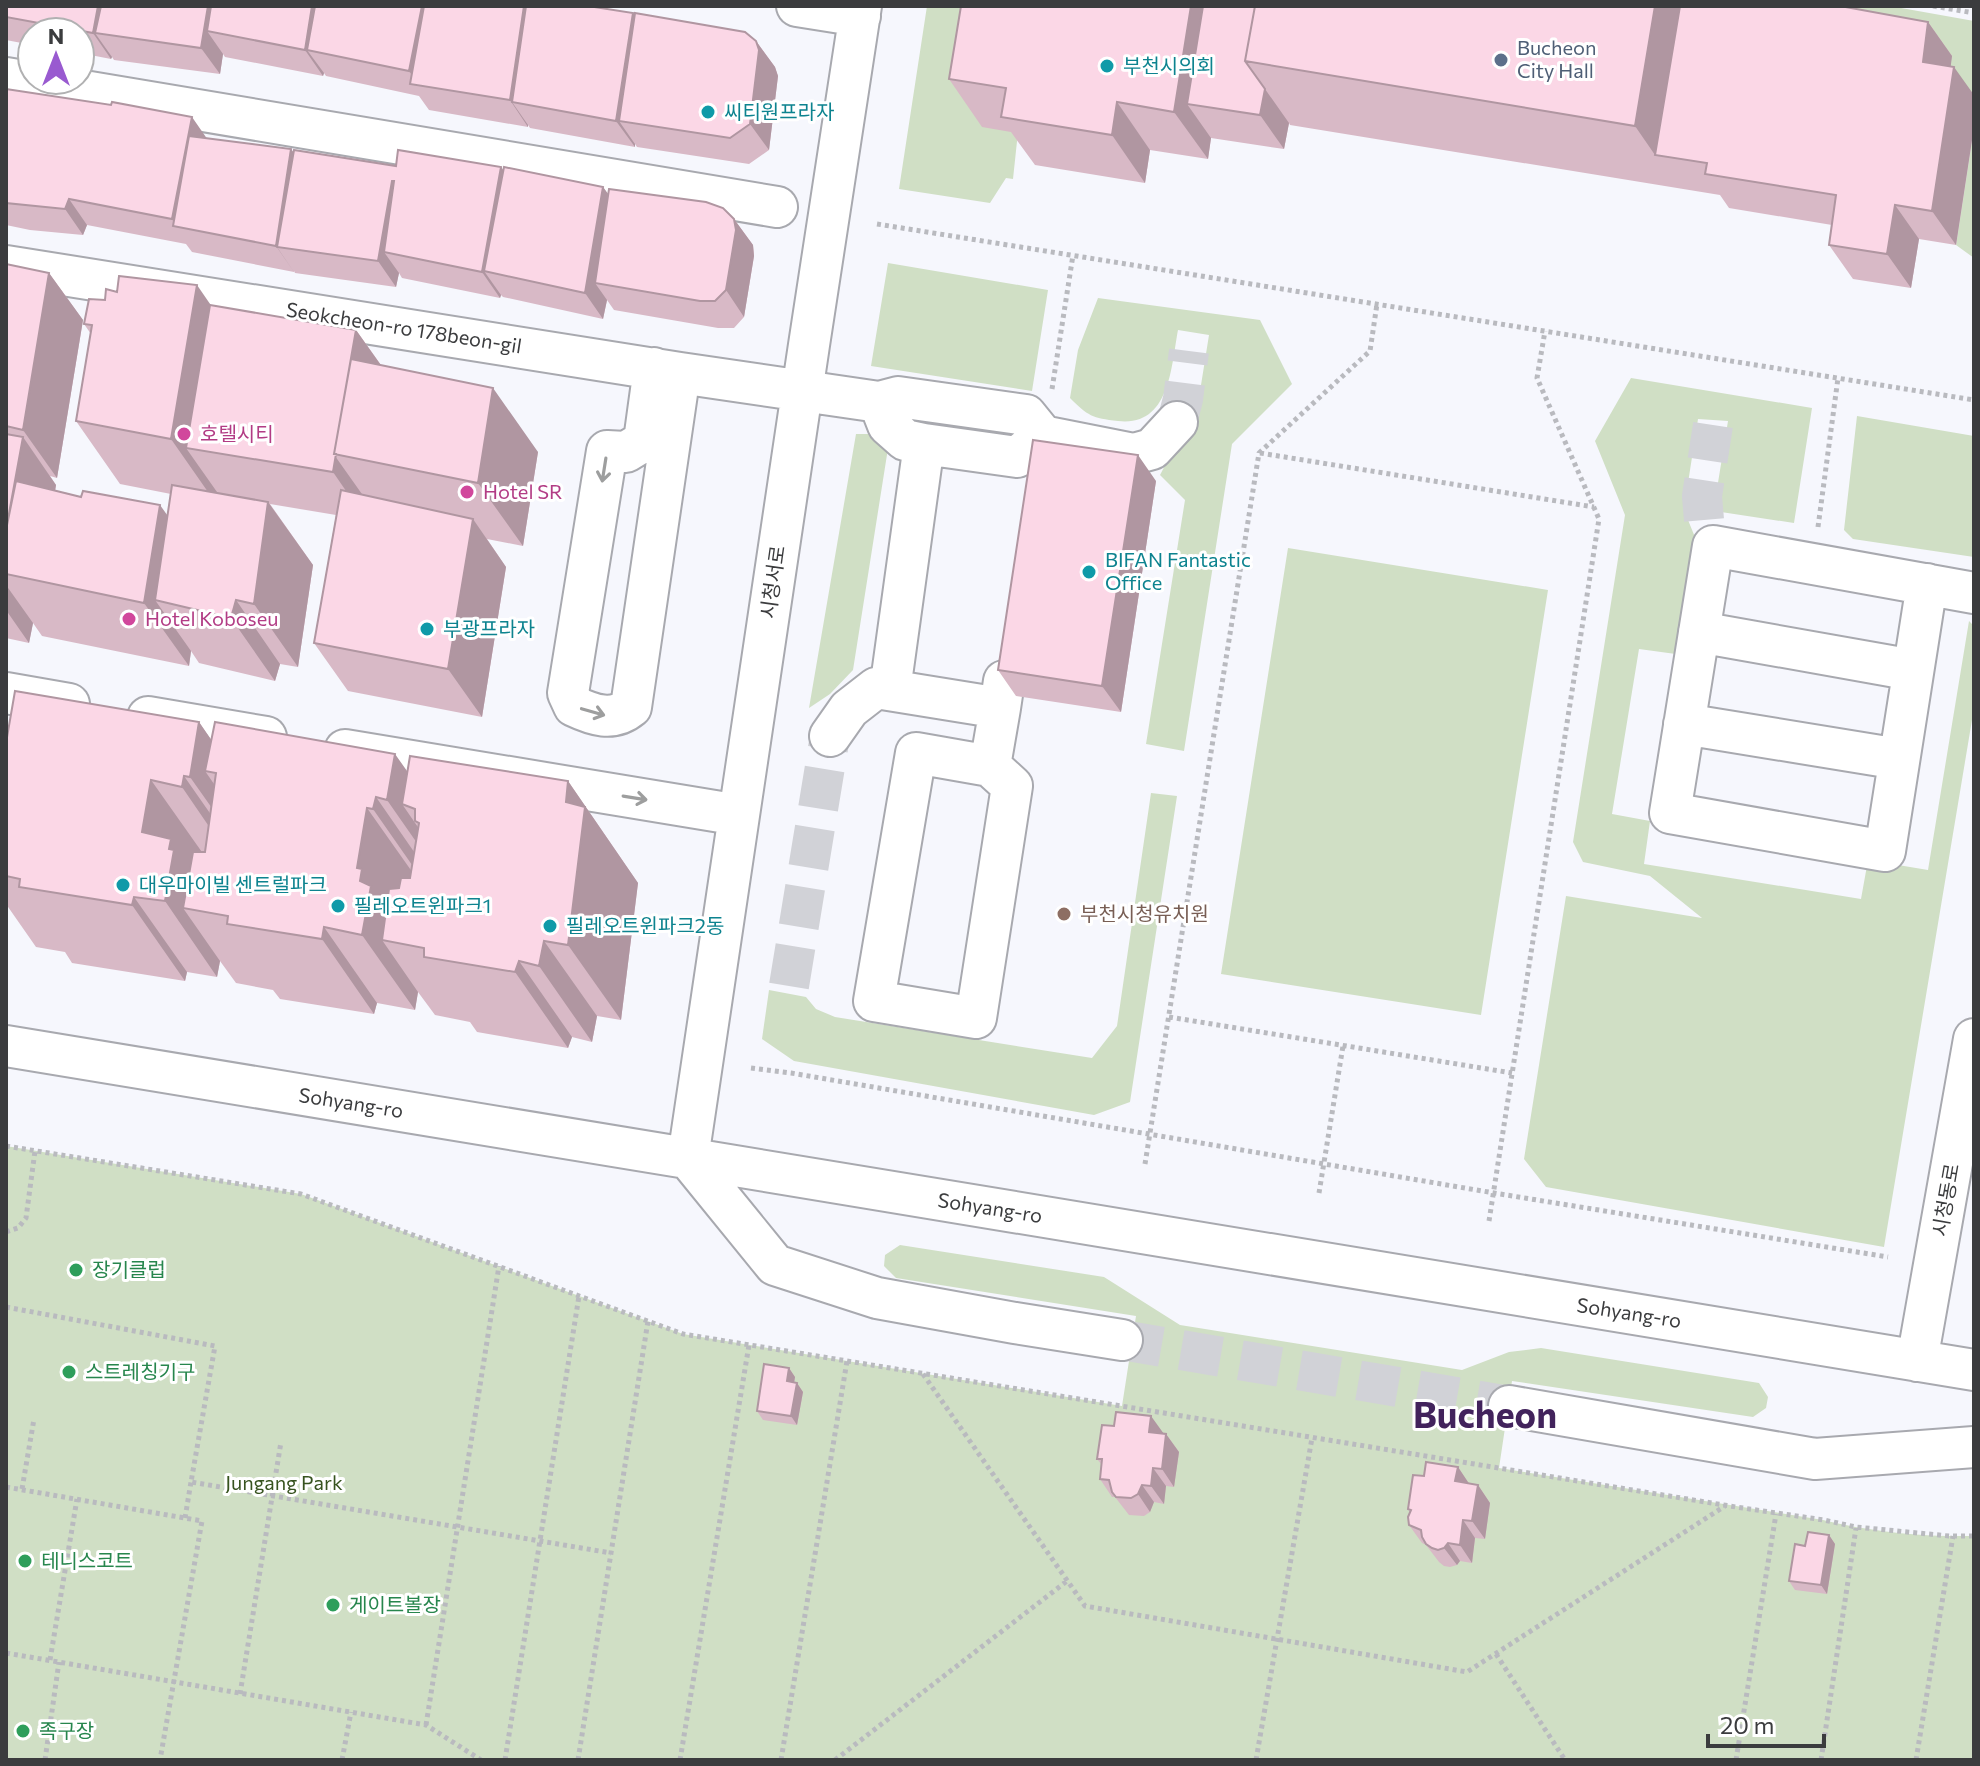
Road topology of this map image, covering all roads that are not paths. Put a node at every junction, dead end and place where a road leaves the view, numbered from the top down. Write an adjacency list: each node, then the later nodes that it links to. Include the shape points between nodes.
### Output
1 (797, 6): 2 (street)
2 (861, 11): 7 (street, 시청서로)
3 (6, 78): 4 (street)
4 (777, 207)
5 (6, 266): 6 (street, Seokcheon-ro 178beon-gil)
6 (667, 370): 6 (street, one-way to 6, via 644,441 626,452 607,451 568,693 574,706 604,717 631,707); 7 (street, Seokcheon-ro 178beon-gil)
7 (802, 391): 8 (street, Seokcheon-ro 178beon-gil); 25 (street, 시청서로)
8 (879, 402): 10 (street, Seokcheon-ro 178beon-gil, via 898,397 1026,415); 11 (street, via 888,425 905,440)
9 (1177, 422): 10 (street, via 1152,449 1134,454)
10 (1043, 436): 11 (street, via 1017,457); 12 (street)
11 (924, 444): 18 (street)
12 (1035, 482)
13 (1927, 584): 14 (street); 15 (street, via 1708,533); 17 (street)
14 (1974, 593)
15 (1699, 632): 17 (street); 21 (street)
16 (1009, 647): 20 (street)
17 (1913, 670): 23 (street)
18 (890, 690): 20 (street); 22 (street, via 876,688 849,709)
19 (6, 693): 25 (street, one-way to 25)
20 (1000, 708): 24 (street)
21 (1684, 724): 23 (street); 23 (street, via 1670,813 1885,851)
22 (830, 736)
23 (1899, 759)
24 (990, 766): 24 (street, via 1012,786 976,1018 874,1001 916,753)
25 (739, 815): 28 (street, 시청서로)
26 (1974, 1039): 30 (street, 시청동로)
27 (6, 1046): 28 (street, Sohyang-ro)
28 (688, 1158): 29 (street, via 775,1265 877,1298); 30 (street, Sohyang-ro)
29 (1122, 1340)
30 (1917, 1361): 31 (street, Sohyang-ro)
31 (1974, 1370)
32 (1509, 1406): 33 (street, via 1815,1459)
33 (1974, 1447)

